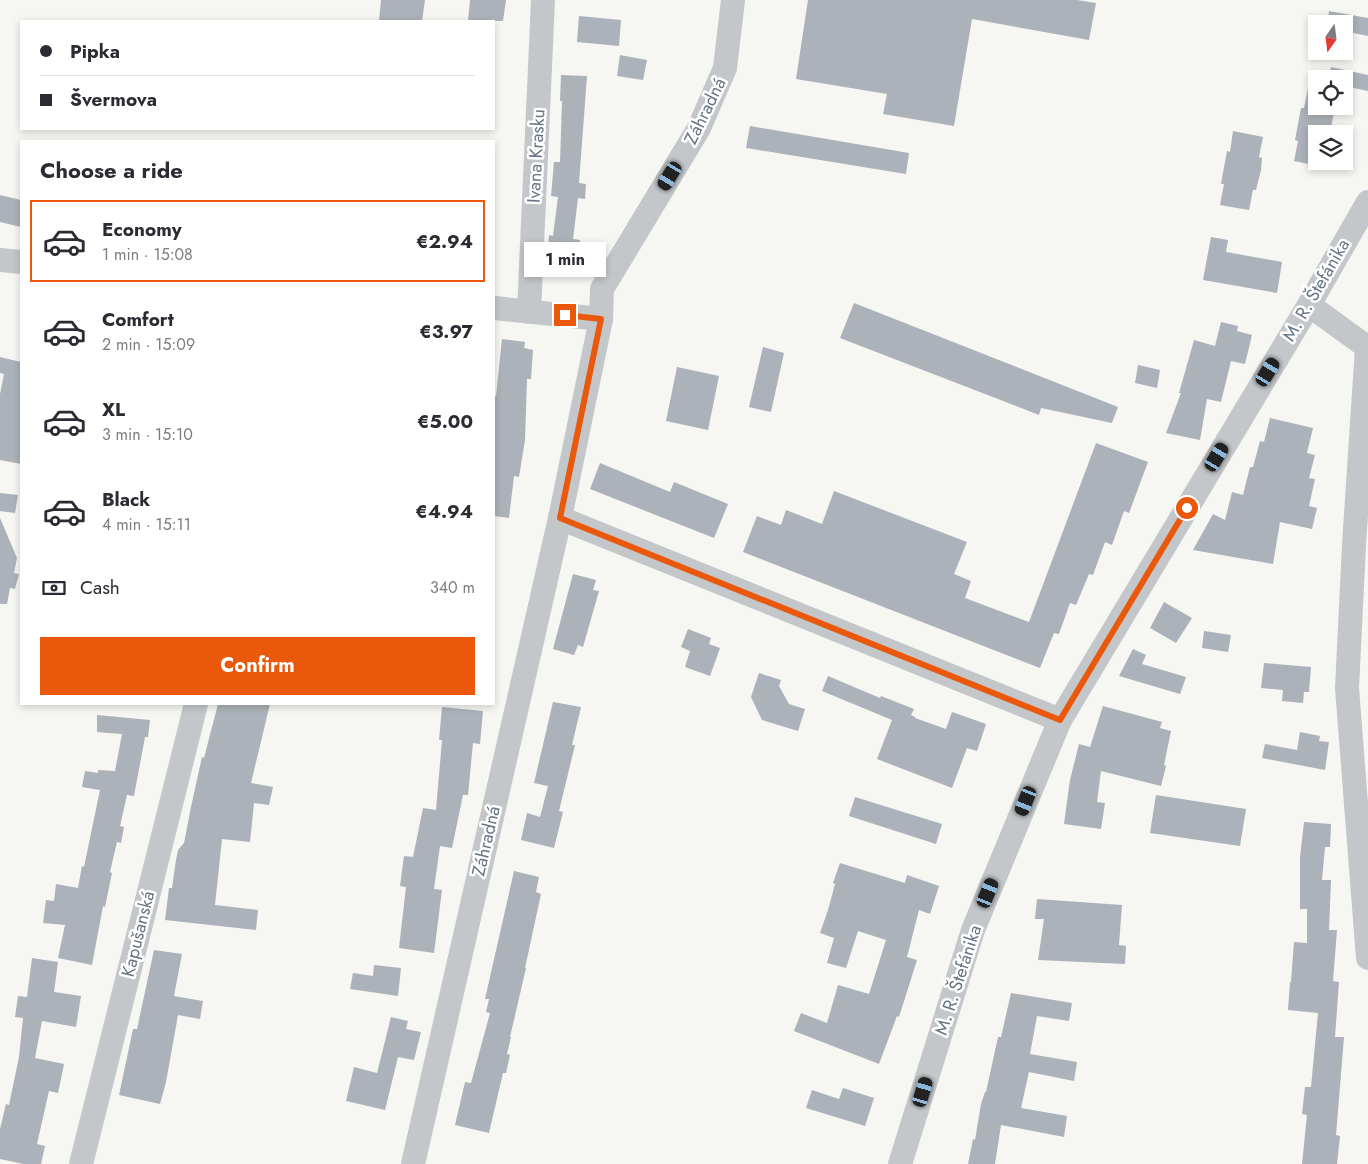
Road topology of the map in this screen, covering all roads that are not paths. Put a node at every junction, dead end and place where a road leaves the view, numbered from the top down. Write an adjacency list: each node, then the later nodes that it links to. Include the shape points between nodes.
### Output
1 (543, 0): 8 (street, Ivana Krasku)
2 (733, 0): 9 (street, Záhradná, via 725,68 699,128 602,289)
3 (1368, 202): 6 (street, M. R. Štefánika)
4 (0, 260): 5 (street)
5 (20, 262)
6 (1309, 305): 10 (street); 13 (street, M. R. Štefánika)
7 (495, 308): 8 (street)
8 (530, 312): 9 (street)
9 (601, 319): 11 (street, Záhradná)
10 (1368, 347): 14 (street, via 1347,688)
11 (560, 518): 13 (street); 17 (street, Záhradná)
12 (196, 705): 16 (street, Kapušanská)
13 (1060, 720): 18 (street, M. R. Štefánika, via 973,930)
14 (1365, 889): 15 (street)
15 (1368, 958)
16 (80, 1164)
17 (413, 1164)
18 (900, 1164)

